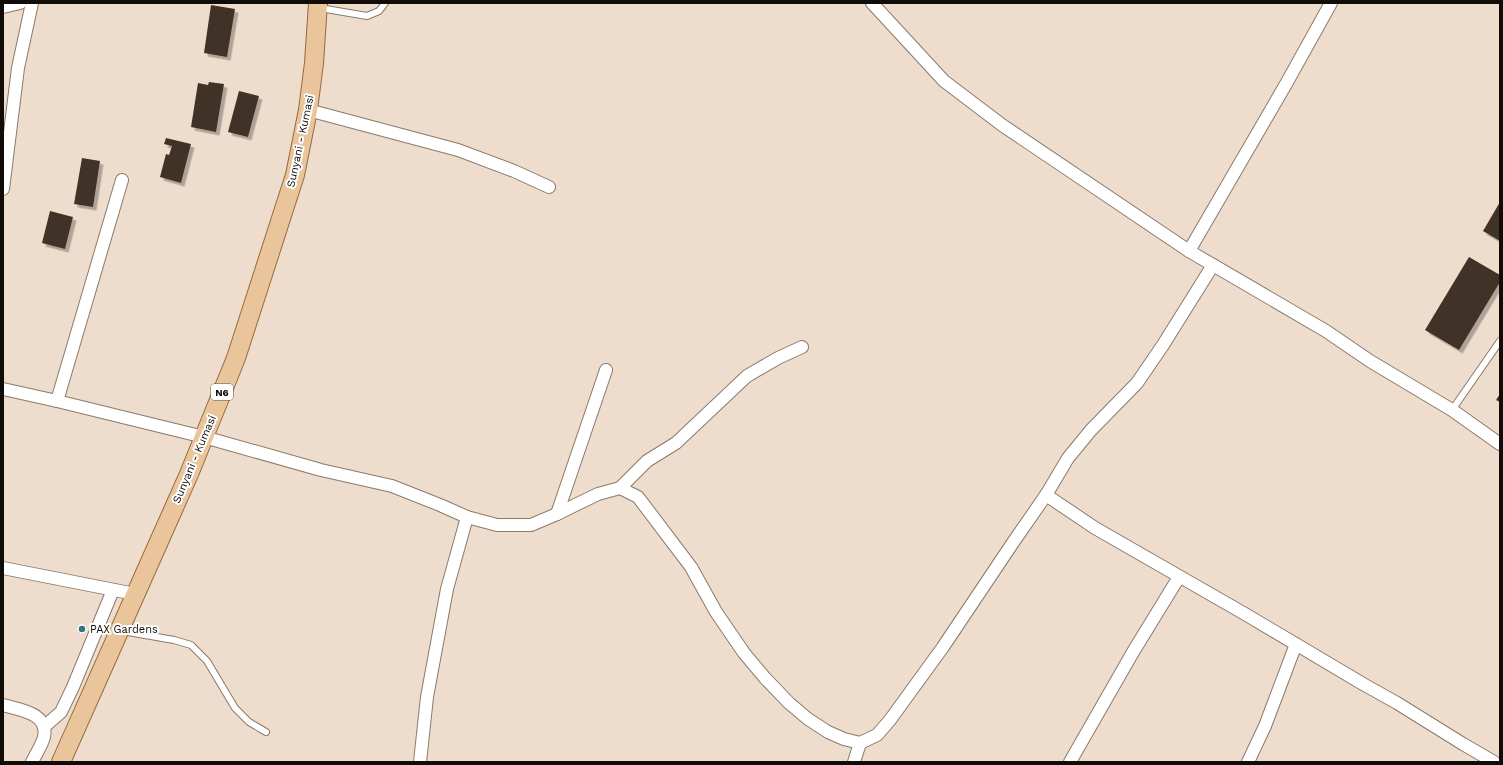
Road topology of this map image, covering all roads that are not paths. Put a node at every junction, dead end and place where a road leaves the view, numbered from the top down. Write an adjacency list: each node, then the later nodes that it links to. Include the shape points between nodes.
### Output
1 (20, 3): 7 (street)
2 (32, 3): 11 (street, via 18,68)
3 (385, 3): 6 (lane, via 379,11 367,16)
4 (872, 3): 12 (street, via 944,81 1002,125)
5 (1331, 3): 12 (street)
6 (318, 6): 8 (main road, Sunyani - Kumasi / N6)
7 (3, 7)
8 (308, 110): 10 (street, via 458,150); 20 (main road, Sunyani - Kumasi / N6, via 295,175 236,358)
9 (122, 180): 18 (street)
10 (549, 187)
11 (3, 189)
12 (1189, 251): 13 (street)
13 (1213, 265): 19 (street, via 1326,331 1370,361); 23 (street, via 1137,383 1091,430 1068,458)
14 (1500, 341): 19 (lane)
15 (802, 347): 22 (street, via 747,376 676,443 647,460)
16 (606, 370): 24 (street)
17 (3, 389): 18 (street)
18 (58, 400): 20 (street)
19 (1452, 410): 21 (street)
20 (204, 437): 25 (street, via 321,470 392,486); 29 (main road, Sunyani - Kumasi / N6)
21 (1500, 444)
22 (620, 488): 24 (street, via 598,494); 35 (street, via 638,497 691,567 716,612 765,678 808,719 828,732)
23 (1046, 495): 27 (street, via 1094,528); 35 (street, via 890,720 877,735)
24 (557, 514): 25 (street, via 531,525 497,526)
25 (467, 517): 38 (street, via 444,604 427,696)
26 (3, 568): 28 (street)
27 (1179, 577): 31 (street); 40 (street)
28 (113, 590): 29 (street); 33 (street, via 61,712)
29 (136, 594): 30 (main road, Sunyani - Kumasi / N6)
30 (120, 630): 34 (lane, via 191,645 207,661 235,708 249,722); 37 (main road, Sunyani - Kumasi / N6)
31 (1296, 644): 41 (street, via 1265,726); 42 (street)
32 (3, 705): 33 (street, via 31,713 41,719)
33 (45, 726): 36 (street, via 44,737)
34 (266, 732)
35 (860, 743): 39 (street)
36 (32, 762)
37 (61, 762)
38 (420, 762)
39 (854, 762)
40 (1070, 762)
41 (1248, 762)
42 (1494, 762)

